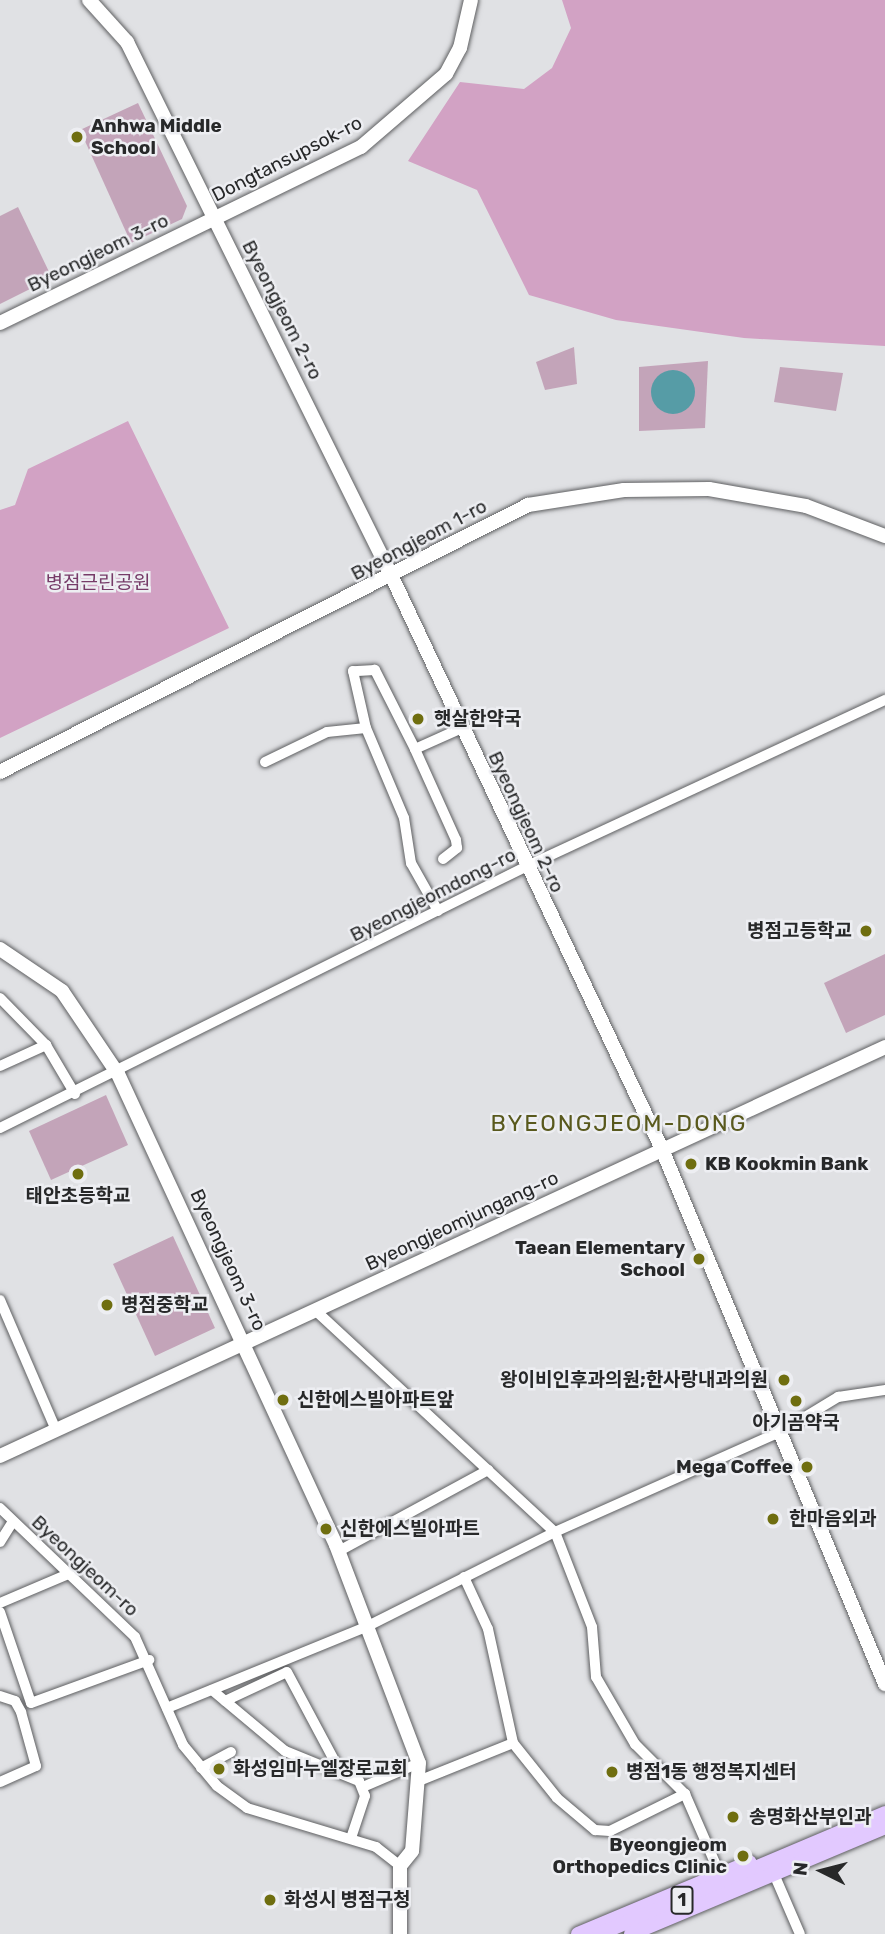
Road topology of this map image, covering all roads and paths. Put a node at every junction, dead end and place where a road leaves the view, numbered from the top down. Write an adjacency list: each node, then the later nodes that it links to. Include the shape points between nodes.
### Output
1 (89, 0): 3 (street, Byeongjeom 2-ro, via 127,42)
2 (471, 0): 3 (street, Dongtansupsok-ro, via 460,48 446,74 411,108 361,147)
3 (213, 218): 4 (street, Byeongjeom 3-ro); 6 (street, Byeongjeom 2-ro)
4 (0, 323)
5 (885, 536): 6 (street, Byeongjeom 1-ro, via 770,497 673,487 624,490 528,505)
6 (392, 577): 9 (street, Byeongjeom 2-ro); 12 (street, Byeongjeom 1-ro)
7 (885, 700): 14 (street, Byeongjeomdong-ro)
8 (366, 728): 10 (street, via 350,679 365,666 375,670); 11 (street, via 327,732); 15 (street, via 404,818 411,863)
9 (462, 728): 10 (street); 14 (street, Byeongjeom 2-ro)
10 (415, 749): 13 (street, via 456,840 457,848)
11 (265, 762)
12 (0, 772)
13 (443, 859)
14 (525, 867): 15 (street, Byeongjeomdong-ro); 24 (street, Byeongjeom 2-ro)
15 (438, 911): 21 (street, Byeongjeomdong-ro)
16 (0, 949): 21 (street, Byeongjeom 3-ro, via 62,991)
17 (3, 1003): 18 (street)
18 (46, 1045): 20 (street); 22 (street)
19 (885, 1048): 24 (street, Byeongjeomjungang-ro)
20 (0, 1066)
21 (118, 1074): 22 (street, Byeongjeomdong-ro); 27 (street, Byeongjeom 3-ro)
22 (75, 1094): 23 (street, Byeongjeomdong-ro)
23 (0, 1128)
24 (661, 1147): 26 (street, Byeongjeomjungang-ro); 30 (street, Byeongjeom 2-ro)
25 (0, 1300): 29 (street)
26 (316, 1311): 27 (street, Byeongjeomjungang-ro); 32 (street)
27 (245, 1341): 29 (street, Byeongjeomjungang-ro); 37 (street, Byeongjeom 3-ro)
28 (885, 1390): 30 (street, via 838,1397)
29 (56, 1430): 31 (street, Byeongjeomjungang-ro)
30 (782, 1431): 35 (street); 44 (street, Byeongjeom 2-ro, via 841,1589)
31 (0, 1456)
32 (488, 1470): 35 (street); 37 (street)
33 (0, 1508): 34 (street, Byeongjeom-ro)
34 (12, 1523): 36 (street, Byeongjeom-ro); 38 (street, Byeongjeom-ro)
35 (555, 1531): 39 (street); 57 (street, via 592,1627 596,1677 635,1744)
36 (0, 1542)
37 (339, 1551): 42 (street, Byeongjeom 3-ro)
38 (66, 1575): 40 (street); 43 (street, Byeongjeom-ro, via 117,1616)
39 (464, 1577): 42 (street); 49 (street, via 488,1629)
40 (0, 1603)
41 (0, 1612): 43 (street, via 31,1703)
42 (368, 1626): 45 (street); 51 (street, Byeongjeom 3-ro)
43 (149, 1660): 48 (street, Byeongjeom-ro)
44 (885, 1684)
45 (212, 1690): 47 (street); 48 (street)
46 (0, 1696): 55 (street, via 15,1700 36,1766)
47 (225, 1700): 53 (street, via 285,1751); 53 (street, via 287,1672)
48 (167, 1708): 52 (street, Byeongjeom-ro)
49 (513, 1743): 54 (street); 57 (street, via 557,1798 595,1830 610,1830)
50 (231, 1752): 52 (street)
51 (419, 1763): 54 (street, Byeongjeom 3-ro); 56 (street)
52 (201, 1768): 60 (street, Byeongjeom-ro, via 247,1808)
53 (341, 1773): 56 (street)
54 (421, 1780): 62 (street, Byeongjeom 3-ro, via 412,1851)
55 (0, 1782)
56 (363, 1787): 60 (street)
57 (685, 1794): 63 (street)
58 (885, 1813): 61 (main road, 1)
59 (885, 1827): 64 (main road, 1)
60 (351, 1838): 62 (street, Byeongjeom-ro, via 388,1852)
61 (762, 1862): 63 (main road); 68 (main road, 1)
62 (400, 1866): 66 (street)
63 (719, 1872): 67 (main road)
64 (774, 1874): 65 (main road, 1); 71 (street)
65 (758, 1882): 69 (main road, 1); 70 (main road)
66 (400, 1934)
67 (578, 1934)
68 (599, 1934)
69 (631, 1934)
70 (643, 1934)
71 (800, 1934)

